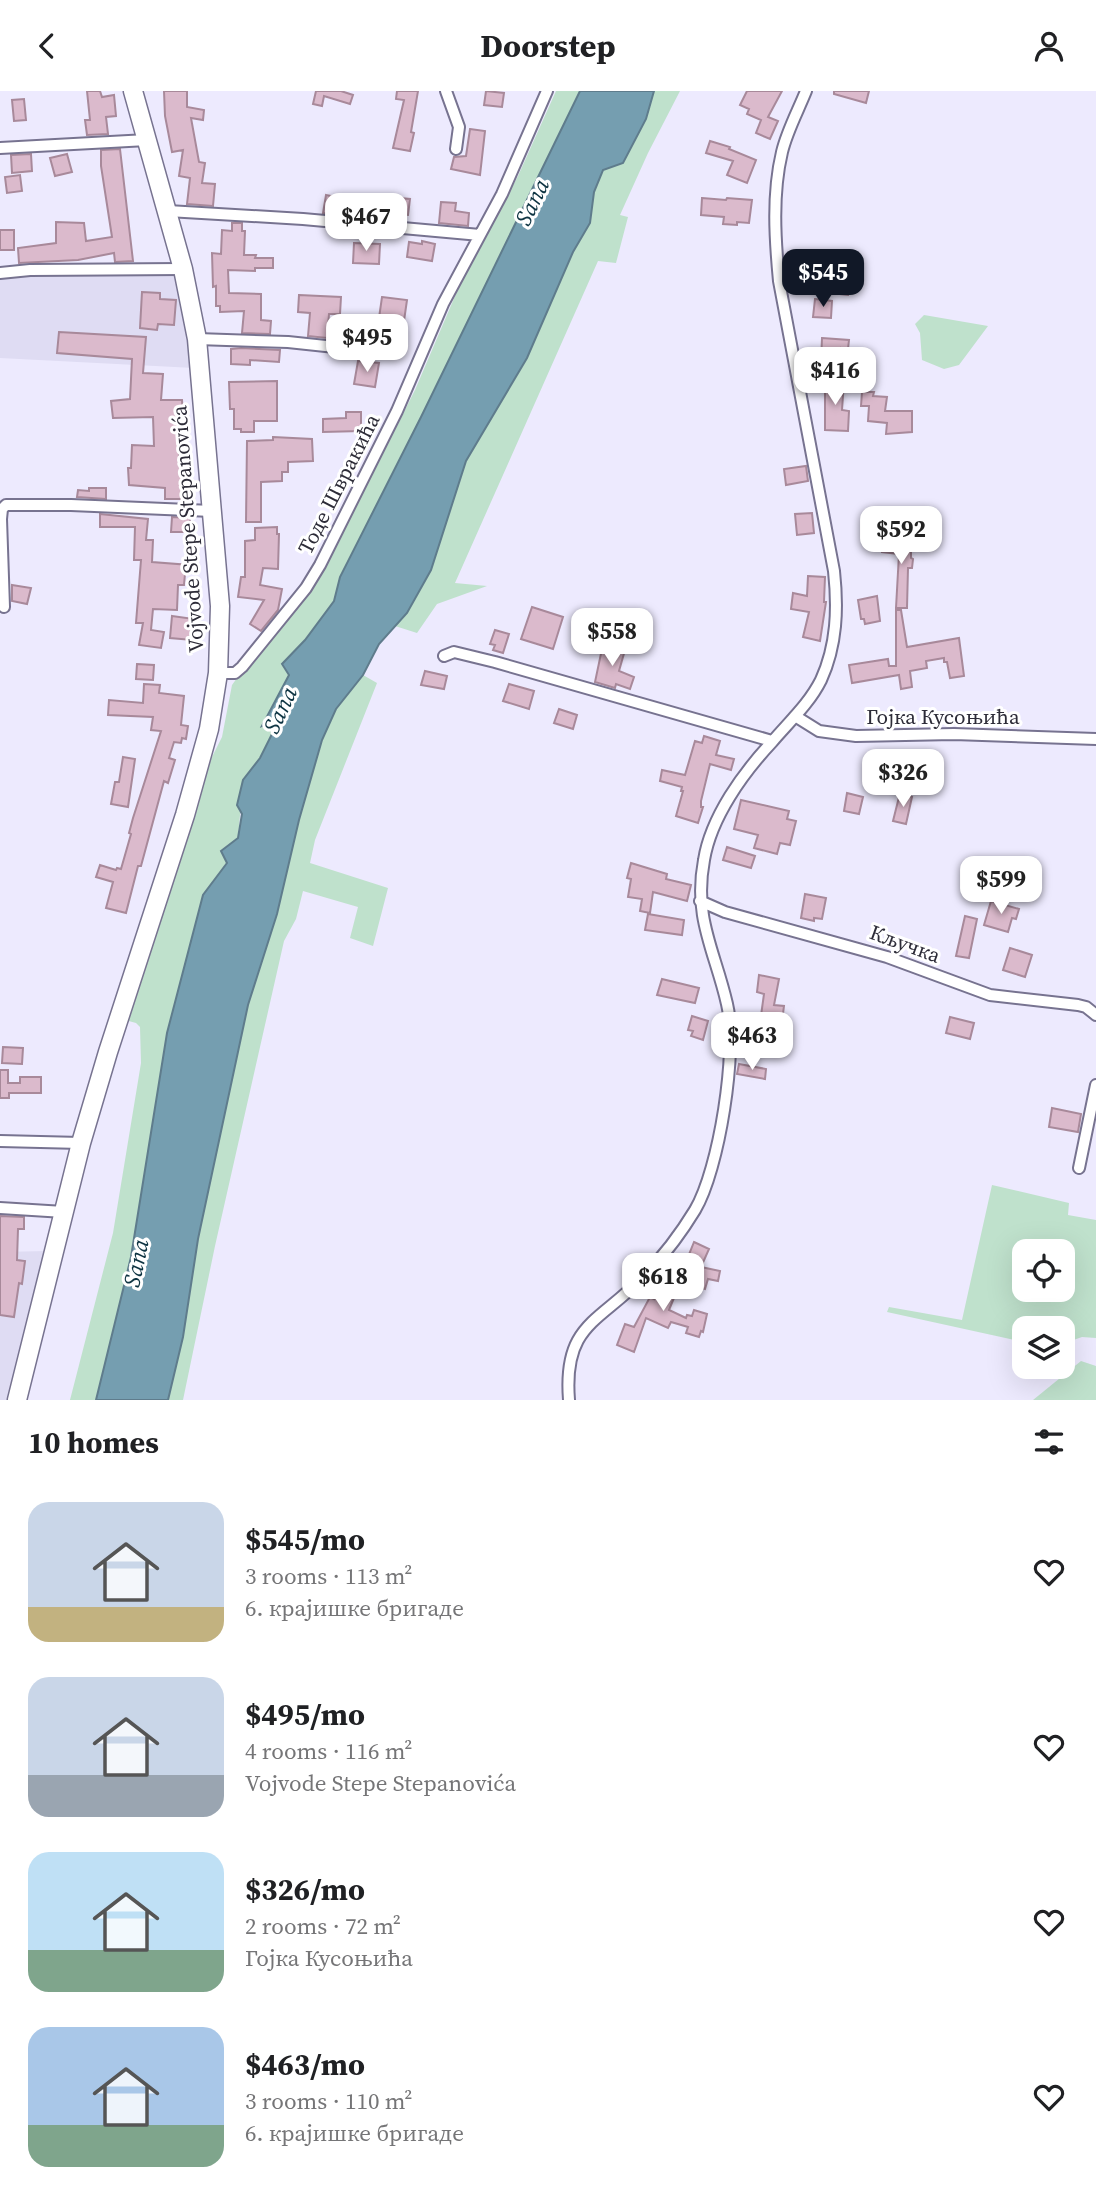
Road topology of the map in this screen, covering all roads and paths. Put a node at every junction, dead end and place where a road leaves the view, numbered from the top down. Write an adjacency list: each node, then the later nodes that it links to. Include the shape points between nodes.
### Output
1 (133, 91): 6 (main road, Vojvode Stepe Stepanovića)
2 (446, 91): 8 (street, via 459,127)
3 (533, 91): 5 (street)
4 (806, 91): 19 (street, via 782,150 777,261 829,543 836,615 827,666)
5 (547, 92): 10 (street, Тоде Швракића)
6 (147, 140): 7 (street); 9 (main road, Vojvode Stepe Stepanovića)
7 (0, 148)
8 (456, 149)
9 (168, 211): 10 (street); 11 (main road, Vojvode Stepe Stepanovića)
10 (480, 235): 18 (street, Тоде Швракића, via 320,565 242,667 235,673)
11 (183, 269): 12 (street); 13 (main road, Vojvode Stepe Stepanovića)
12 (0, 273)
13 (197, 339): 14 (street); 15 (main road, Vojvode Stepe Stepanovića)
14 (363, 350)
15 (212, 510): 16 (street, via 6,505 1,519); 18 (main road, Vojvode Stepe Stepanovića, via 220,606)
16 (4, 607)
17 (444, 656): 21 (street, via 454,652 495,662)
18 (218, 673): 26 (main road, Vojvode Stepe Stepanovića, via 209,729 185,815)
19 (795, 716): 20 (street, Гојка Кусоњића, via 819,731 856,736); 21 (street)
20 (1096, 739)
21 (772, 741): 22 (street, via 717,823 704,859)
22 (700, 901): 23 (street, Кључка, via 887,957 990,995 1078,1005); 31 (street, via 730,1019 730,1056 714,1165 695,1211 658,1260 580,1334 571,1358)
23 (1096, 1015)
24 (1096, 1085): 27 (street)
25 (0, 1141): 26 (street)
26 (81, 1143): 29 (main road, Vojvode Stepe Stepanovića)
27 (1079, 1168)
28 (0, 1208): 29 (street)
29 (64, 1212): 30 (main road, Vojvode Stepe Stepanovića)
30 (17, 1400)
31 (569, 1400)

